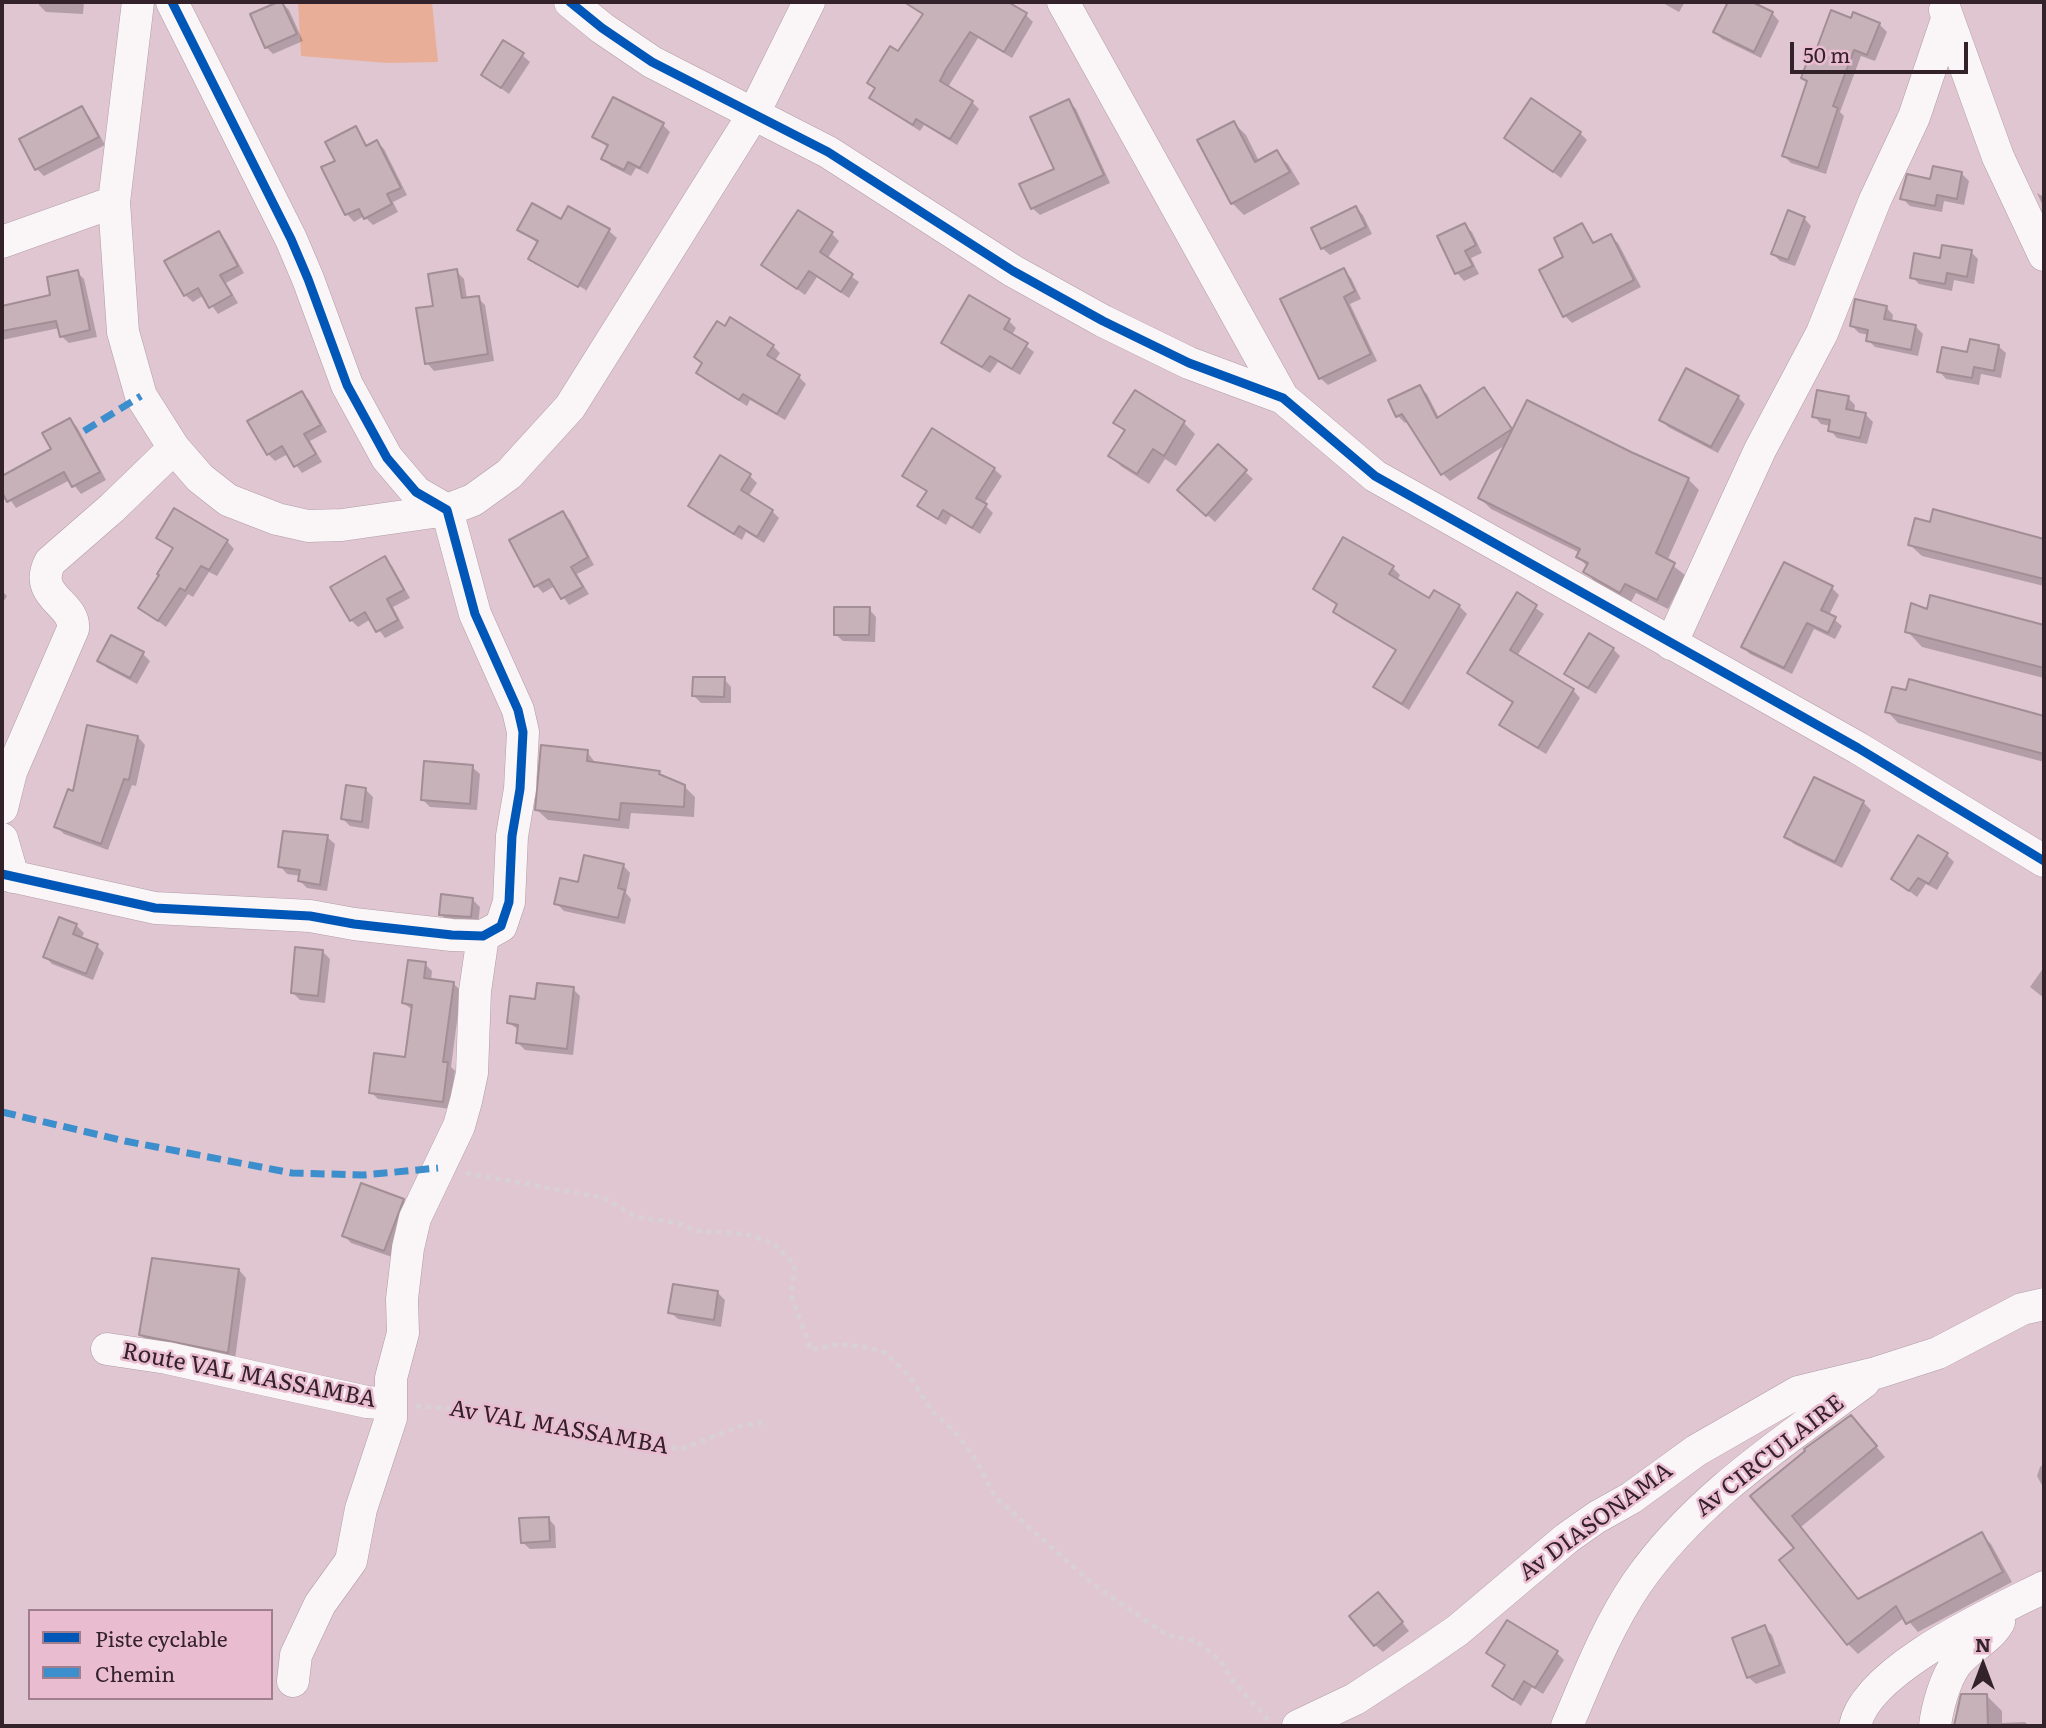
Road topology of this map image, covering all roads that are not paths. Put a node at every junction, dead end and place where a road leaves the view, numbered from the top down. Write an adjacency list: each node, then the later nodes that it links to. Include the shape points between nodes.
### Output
1 (138, 2): 8 (street)
2 (172, 2): 13 (street, via 291,239 347,385 401,476 416,492)
3 (570, 2): 7 (street, via 652,62)
4 (809, 2): 7 (street)
5 (1063, 2): 11 (street)
6 (1945, 11): 10 (street, via 1998,157); 14 (street, via 1914,117 1875,200 1822,334 1760,450)
7 (753, 115): 11 (street, via 828,152 1013,271 1103,321 1189,363); 13 (street, via 570,407 509,474 473,500)
8 (114, 202): 9 (street); 12 (street, via 123,331 141,396)
9 (2, 242)
10 (2044, 256)
11 (1283, 398): 14 (street, via 1375,475)
12 (174, 448): 13 (street, via 200,478 228,500 276,519 308,526 342,525); 15 (street, via 50,562 45,572 53,597 72,617 73,629 11,772)
13 (447, 510): 19 (street, via 475,614 514,700 523,732 509,902 501,926)
14 (1671, 644): 17 (street, via 1858,748)
15 (2, 808)
16 (2, 839): 18 (street)
17 (2044, 861)
18 (7, 875): 19 (street, via 155,908 310,916)
19 (483, 936): 23 (street, via 475,991 472,1073 459,1126 415,1218)
20 (2044, 1304): 22 (street, via 2022,1309 1938,1353)
21 (107, 1349): 23 (street, Route VAL MASSAMBA)
22 (1876, 1373): 27 (street, Av DIASONAMA, via 1798,1392 1697,1450 1567,1538 1458,1630 1355,1699); 28 (street, Av CIRCULAIRE, via 1733,1479 1680,1529 1637,1583 1604,1641)
23 (391, 1404): 26 (street, via 351,1561 320,1604 296,1656)
24 (2044, 1587): 25 (street)
25 (2005, 1608): 29 (street, via 1897,1670 1868,1700); 30 (street, via 1997,1626 1956,1664)
26 (293, 1681)
27 (1298, 1726)
28 (1567, 1726)
29 (1855, 1726)
30 (1935, 1726)

